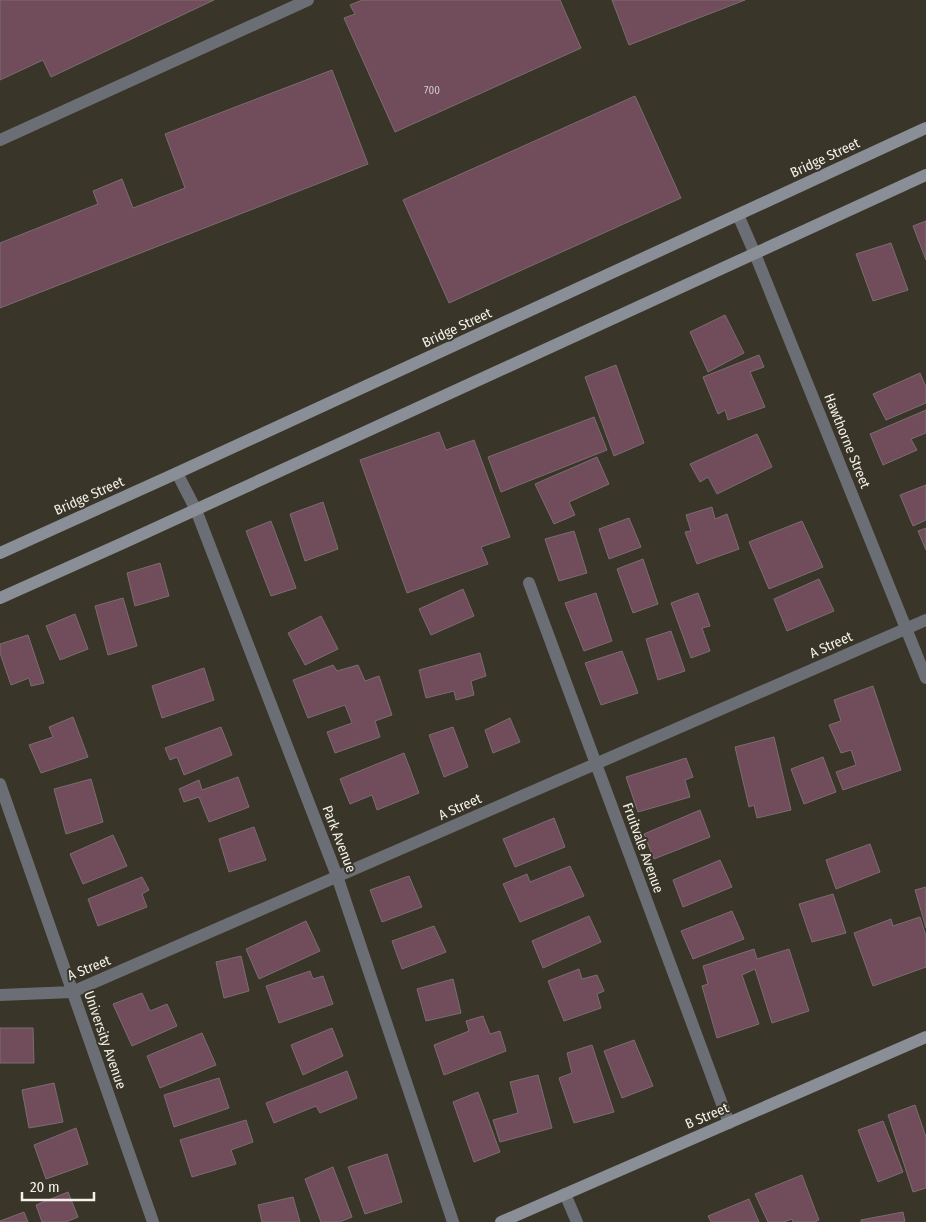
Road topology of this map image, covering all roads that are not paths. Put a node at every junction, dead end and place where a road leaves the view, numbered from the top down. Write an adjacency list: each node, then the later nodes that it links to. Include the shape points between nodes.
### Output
1 (308, 0): 3 (street)
2 (926, 128): 5 (main road, Bridge Street)
3 (0, 140)
4 (926, 175): 6 (main road)
5 (738, 215): 6 (street, Hawthorne Street); 7 (main road, Bridge Street)
6 (755, 254): 8 (main road); 13 (street, Hawthorne Street)
7 (177, 473): 8 (street, Park Avenue); 9 (main road, Bridge Street)
8 (196, 510): 11 (main road); 17 (street, Park Avenue)
9 (0, 553)
10 (529, 583): 15 (street, Fruitvale Avenue)
11 (0, 598)
12 (926, 620): 13 (street, A Street)
13 (906, 628): 14 (street, Hawthorne Street); 15 (street, A Street)
14 (926, 678)
15 (596, 764): 17 (street, A Street); 21 (street, Fruitvale Avenue)
16 (0, 784): 18 (street, University Avenue)
17 (338, 876): 18 (street, A Street); 24 (street, Park Avenue)
18 (72, 992): 19 (street, A Street); 23 (street, University Avenue)
19 (0, 995)
20 (926, 1037): 21 (main road, B Street)
21 (730, 1123): 22 (main road, B Street)
22 (565, 1194): 25 (main road, B Street); 26 (street)
23 (153, 1222)
24 (453, 1222)
25 (501, 1222)
26 (578, 1222)

